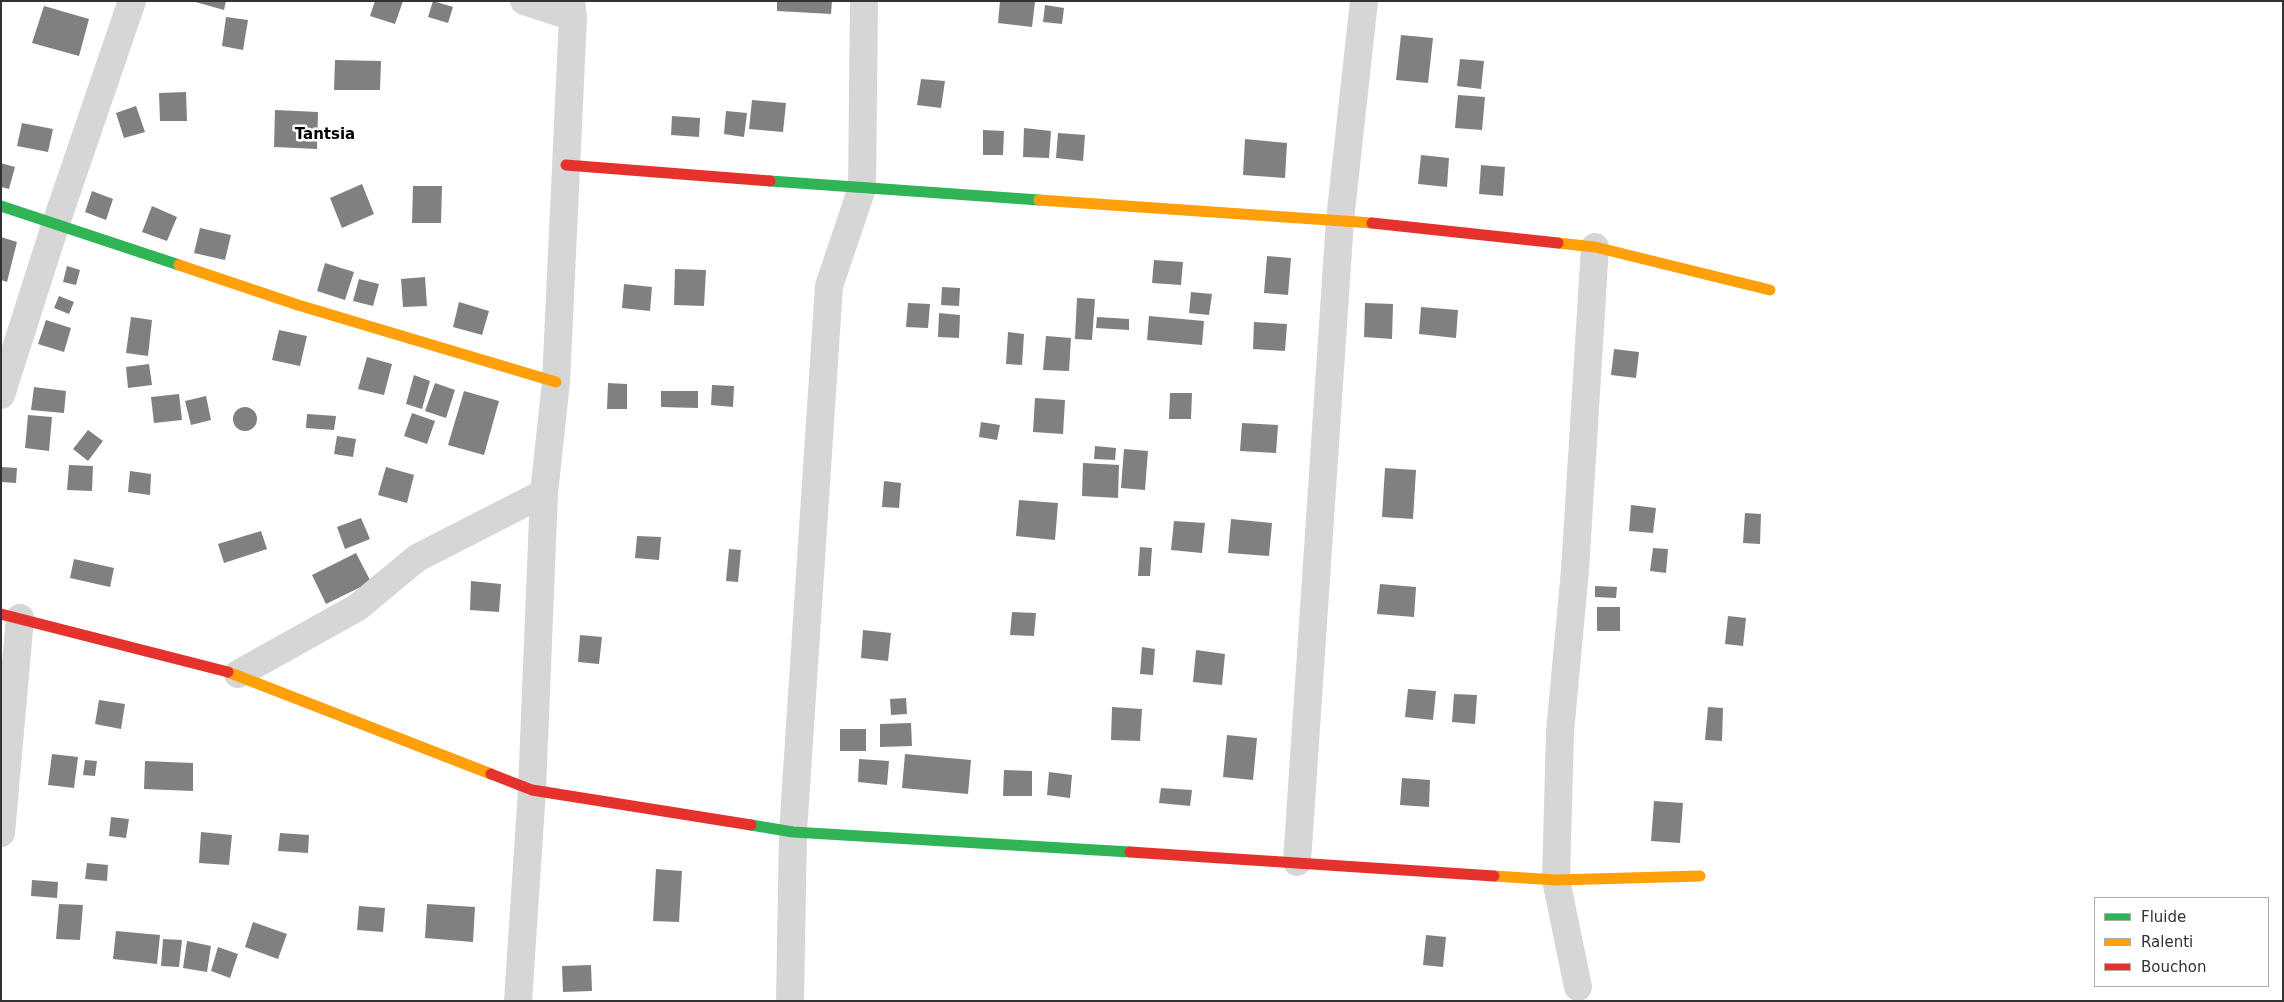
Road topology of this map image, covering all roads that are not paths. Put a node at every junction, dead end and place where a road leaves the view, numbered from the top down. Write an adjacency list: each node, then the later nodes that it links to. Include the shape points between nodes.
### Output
1 (132, 1): 10 (street)
2 (524, 1): 5 (street)
3 (864, 1): 7 (street)
4 (1364, 1): 9 (street)
5 (572, 9): 6 (street)
6 (566, 165): 7 (street); 13 (street)
7 (862, 188): 9 (street); 19 (street, via 829,286)
8 (1, 206): 10 (street)
9 (1340, 220): 11 (street); 21 (street)
10 (56, 224): 13 (street, via 298,305); 14 (street)
11 (1595, 247): 12 (street); 23 (street, via 1575,570 1560,732)
12 (1770, 290)
13 (556, 382): 15 (street)
14 (1, 395)
15 (544, 493): 17 (street, via 417,558 358,607); 18 (street)
16 (11, 616): 17 (street); 20 (street)
17 (238, 674): 18 (street)
18 (532, 790): 19 (street); 25 (street)
19 (793, 832): 21 (street); 26 (street)
20 (1, 833)
21 (1297, 862): 23 (street)
22 (1700, 876): 23 (street)
23 (1556, 880): 24 (street)
24 (1578, 987)
25 (518, 1001)
26 (790, 1001)

